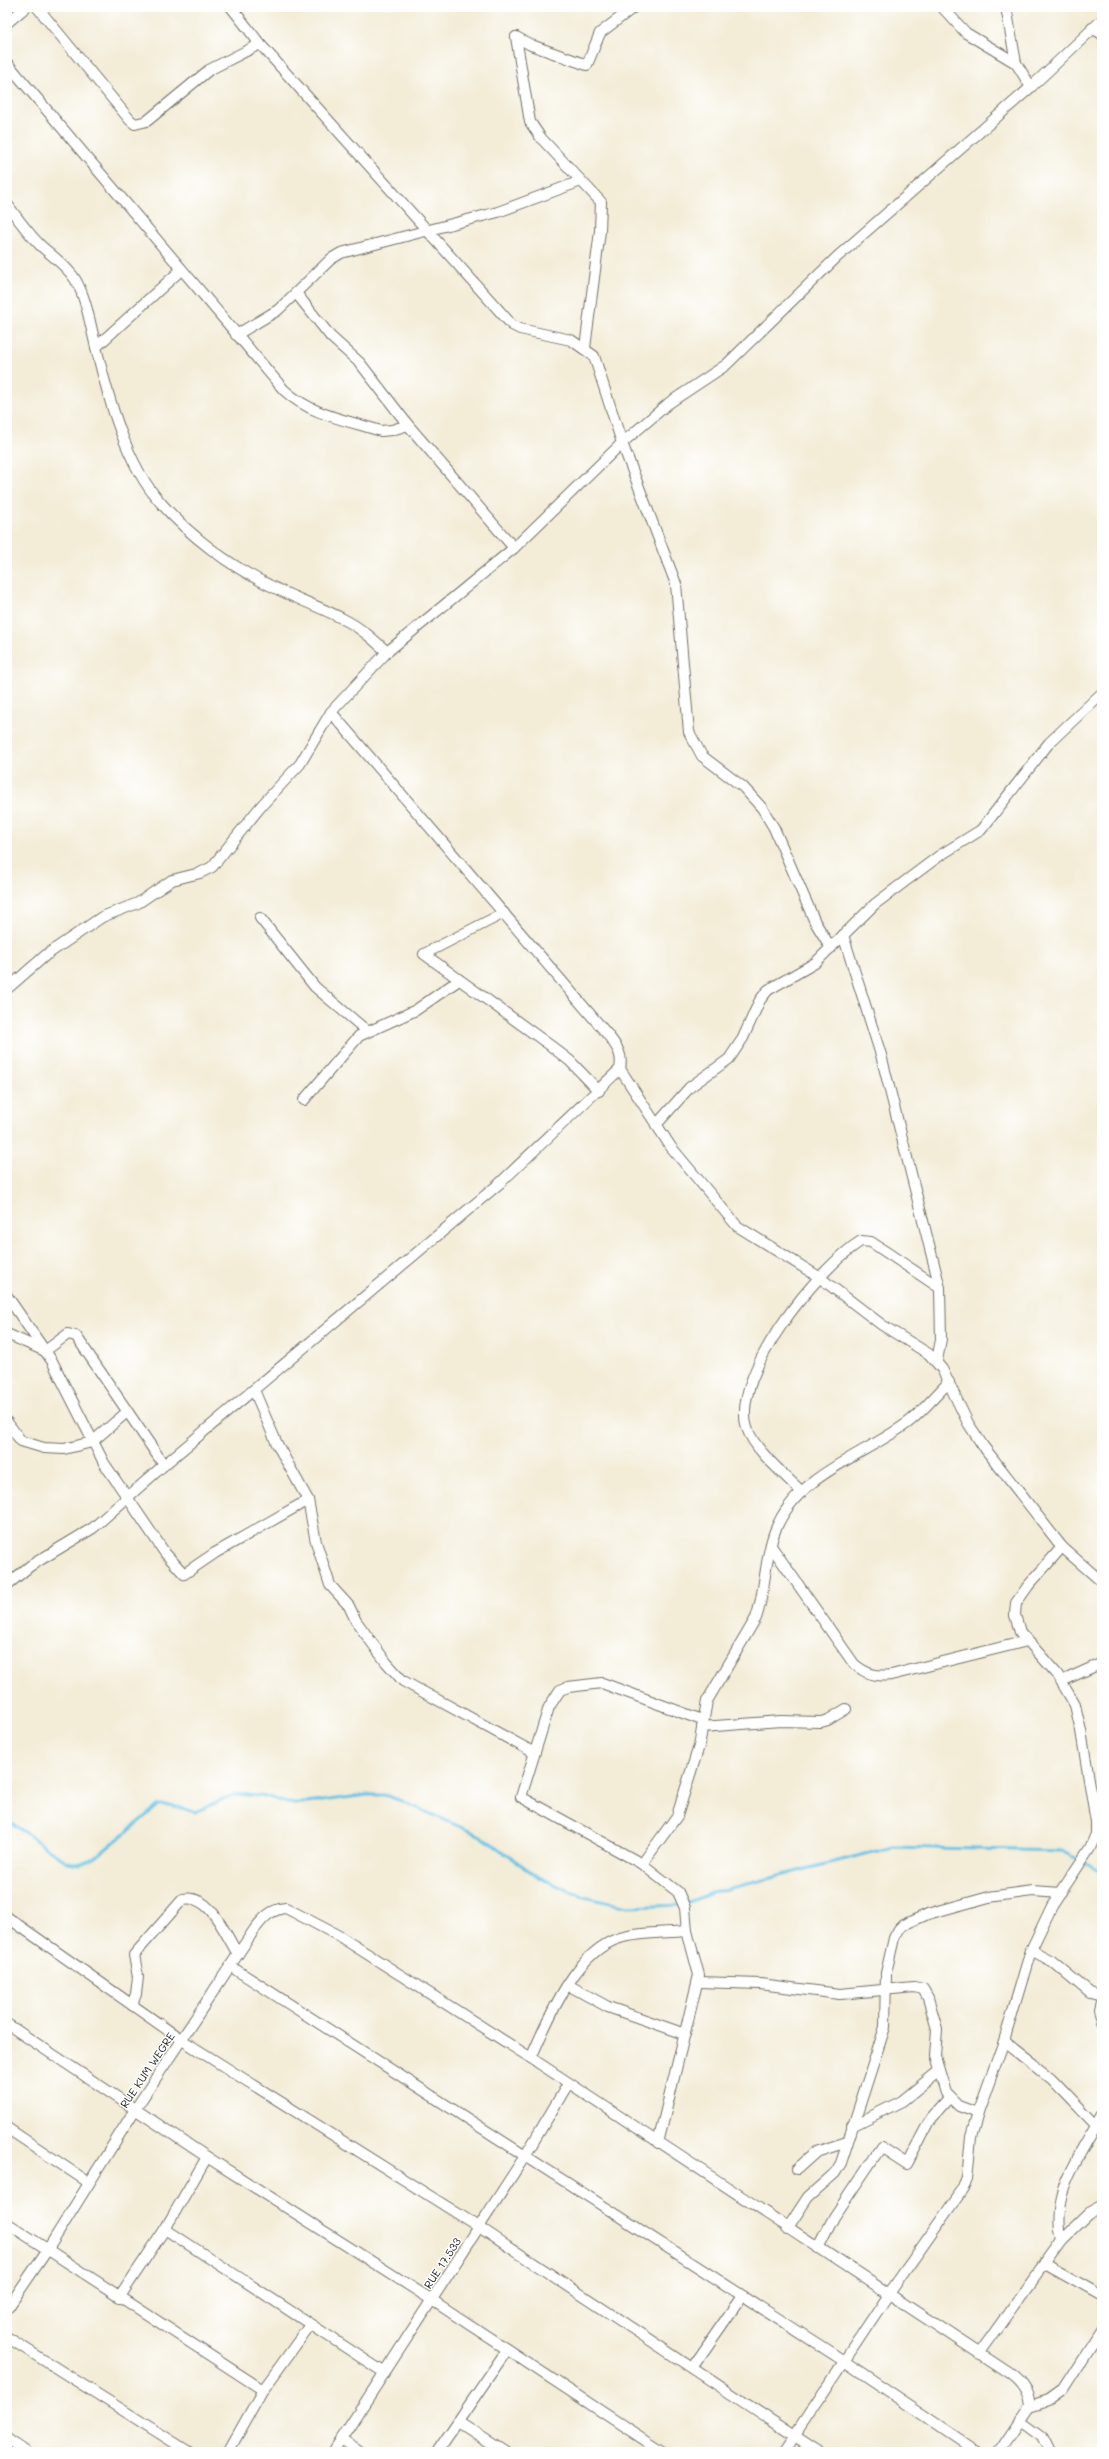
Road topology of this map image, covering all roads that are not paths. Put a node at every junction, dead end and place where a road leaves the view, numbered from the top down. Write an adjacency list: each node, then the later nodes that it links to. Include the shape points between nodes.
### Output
1 (26, 7): 8 (street)
2 (37, 7): 11 (street, via 135,124 147,121 209,70)
3 (231, 7): 11 (street)
4 (634, 7): 15 (street, via 600,33 587,65 516,37 530,122 541,138)
5 (942, 7): 13 (street, via 966,33)
6 (1006, 7): 13 (street)
7 (1102, 20): 9 (street)
8 (7, 23)
9 (1092, 28): 10 (street); 14 (street)
10 (1102, 34)
11 (260, 44): 17 (street)
12 (7, 63): 18 (street)
13 (1016, 63): 14 (street)
14 (1031, 87): 24 (street, via 878,219 726,365 669,403)
15 (581, 181): 17 (street, via 520,205); 22 (street, via 601,202 600,231)
16 (7, 204): 21 (street, via 40,244 66,267 75,280 83,297)
17 (428, 231): 19 (street, via 341,253); 22 (street, via 512,325 571,340)
18 (181, 270): 20 (street); 21 (street)
19 (296, 293): 20 (street, via 270,316); 23 (street, via 331,338 360,363)
20 (236, 334): 23 (street, via 298,404 380,430)
21 (96, 347): 26 (street, via 122,437 160,502 223,557 269,585 346,620)
22 (585, 348): 24 (street, via 597,362)
23 (408, 425): 25 (street)
24 (622, 443): 25 (street); 32 (street, via 676,584 688,732 702,756 743,787 762,808 783,849 814,922)
25 (514, 548): 26 (street)
26 (387, 652): 28 (street)
27 (1102, 693): 31 (street, via 1049,743 981,830 939,856 875,904)
28 (331, 712): 29 (street); 34 (street, via 300,764 212,868 172,880 138,903 102,917 46,955)
29 (504, 913): 33 (street, via 424,954); 36 (street, via 619,1050 622,1059)
30 (260, 918): 35 (street, via 315,987)
31 (844, 935): 32 (street); 41 (street, via 881,1056)
32 (831, 948): 39 (street, via 815,963 768,990 760,1000 743,1038 728,1059 690,1087)
33 (458, 980): 35 (street, via 416,1010); 37 (street, via 551,1046 570,1061)
34 (7, 989)
35 (367, 1031): 38 (street, via 352,1044)
36 (620, 1069): 37 (street); 39 (street)
37 (599, 1091): 47 (street, via 500,1183)
38 (304, 1100)
39 (656, 1125): 40 (street, via 671,1147 737,1226)
40 (819, 1277): 41 (street, via 854,1246 866,1241); 45 (street, via 882,1325 920,1347); 52 (street, via 784,1319 755,1375 745,1417 752,1440)
41 (940, 1288): 45 (street, via 942,1339)
42 (7, 1296): 44 (street)
43 (7, 1334): 44 (street)
44 (45, 1351): 48 (street, via 68,1334 76,1336); 50 (street, via 67,1389)
45 (937, 1361): 46 (street)
46 (949, 1382): 52 (street, via 910,1421 851,1456); 56 (street, via 974,1432)
47 (254, 1390): 51 (street); 54 (street, via 277,1444)
48 (127, 1412): 50 (street); 51 (street)
49 (7, 1422): 50 (street, via 21,1441 32,1446 64,1449)
50 (92, 1442): 53 (street)
51 (164, 1465): 53 (street)
52 (802, 1492): 55 (street, via 781,1519)
53 (128, 1496): 54 (street, via 165,1553 184,1574 215,1553); 58 (street, via 93,1528 30,1566)
54 (308, 1500): 64 (street, via 316,1542 330,1585 349,1606 356,1621 394,1672 403,1681 427,1695)
55 (771, 1546): 59 (street, via 854,1664 863,1671 878,1676 891,1675); 63 (street, via 756,1618 707,1701)
56 (1062, 1547): 57 (street); 59 (street, via 1016,1603 1014,1615)
57 (1102, 1582)
58 (7, 1585)
59 (1027, 1641): 61 (street)
60 (1102, 1663): 61 (street)
61 (1062, 1682): 65 (street, via 1070,1693 1078,1716)
62 (846, 1709): 63 (street, via 820,1722)
63 (702, 1723): 64 (street, via 602,1683 568,1687 555,1696); 66 (street, via 699,1746 677,1816)
64 (533, 1752): 66 (street, via 521,1797)
65 (1099, 1822): 67 (street, via 1090,1848)
66 (642, 1864): 69 (street, via 678,1892 685,1908)
67 (1061, 1892): 70 (street); 75 (street, via 1032,1891 989,1897 965,1906 937,1911 903,1925 894,1938)
68 (7, 1917): 77 (street)
69 (687, 1931): 73 (street, via 697,1964); 74 (street, via 619,1938 595,1953)
70 (1031, 1950): 76 (street, via 1052,1961 1090,1992); 82 (street)
71 (238, 1954): 72 (street, RUE KUM WEGRE); 77 (street, via 212,1912 202,1902 183,1898 134,1956 138,1977); 83 (street, RUE KUM WEGRE, via 262,1918 278,1909 286,1908 339,1936)
72 (230, 1966): 81 (street, RUE KUM WEGRE); 95 (street)
73 (699, 1982): 75 (street, via 760,1984 840,1994); 80 (street)
74 (568, 1985): 80 (street, via 608,2007); 83 (street, via 551,2012)
75 (885, 1988): 84 (street, via 918,1987 926,1993 937,2029 935,2057); 90 (street, via 884,2027)
76 (1102, 1997): 78 (street)
77 (132, 2005): 81 (street)
78 (1102, 2020)
79 (7, 2024): 87 (street)
80 (685, 2034): 94 (street)
81 (182, 2040): 87 (street, RUE KUM WEGRE); 101 (street)
82 (1004, 2041): 88 (street); 91 (street, via 1052,2078)
83 (531, 2058): 85 (street, RUE KUM WEGRE)
84 (939, 2071): 86 (street); 90 (street, via 902,2101)
85 (568, 2084): 94 (street, RUE KUM WEGRE); 95 (street, RUE 17.533)
86 (949, 2098): 88 (street, via 959,2106); 105 (street, via 931,2118 907,2164 881,2147 834,2217)
87 (136, 2108): 96 (street); 98 (street, RUE KUM WEGRE)
88 (978, 2113): 108 (street, via 971,2137 967,2178 963,2189)
89 (1102, 2115): 91 (street)
90 (852, 2126): 93 (street)
91 (1097, 2126): 104 (street, via 1073,2166 1059,2202 1057,2222)
92 (7, 2128): 98 (street)
93 (847, 2142): 97 (street, via 816,2152); 103 (street, via 835,2173 808,2198)
94 (658, 2143): 103 (street, RUE KUM WEGRE)
95 (525, 2156): 101 (street, RUE 17.533); 109 (street)
96 (207, 2157): 102 (street); 112 (street)
97 (797, 2169)
98 (88, 2182): 106 (street, RUE KUM WEGRE)
99 (1102, 2206): 104 (street, via 1089,2213)
100 (7, 2223): 106 (street)
101 (479, 2227): 112 (street, RUE 17.533); 120 (street)
102 (165, 2229): 111 (street); 114 (street)
103 (787, 2229): 105 (street, RUE KUM WEGRE)
104 (1061, 2240): 107 (street)
105 (818, 2248): 108 (street, RUE KUM WEGRE)
106 (48, 2249): 111 (street); 113 (street, RUE KUM WEGRE)
107 (1045, 2264): 110 (street); 118 (street)
108 (888, 2295): 118 (street, RUE KUM WEGRE); 119 (street)
109 (742, 2296): 119 (street); 120 (street)
110 (1102, 2296)
111 (120, 2298): 122 (street)
112 (432, 2300): 117 (street); 121 (street, RUE 17.533)
113 (7, 2309)
114 (310, 2325): 121 (street); 122 (street)
115 (1102, 2329): 123 (street, via 1063,2390 1049,2400)
116 (7, 2337): 130 (street)
117 (507, 2350): 125 (street); 136 (street)
118 (979, 2354): 123 (street, RUE KUM WEGRE, via 1016,2378 1027,2393)
119 (844, 2361): 126 (street); 139 (street)
120 (692, 2368): 126 (street)
121 (385, 2373): 128 (street, RUE 17.533)
122 (263, 2390): 131 (street)
123 (1030, 2406): 124 (street)
124 (1020, 2420): 140 (street); 141 (street, via 1042,2436)
125 (458, 2422): 134 (street); 135 (street)
126 (794, 2436): 137 (street); 138 (street)
127 (7, 2439): 129 (street)
128 (341, 2440): 132 (street, RUE 17.533); 133 (street)
129 (26, 2452)
130 (189, 2452)
131 (228, 2452)
132 (333, 2452)
133 (360, 2452)
134 (437, 2452)
135 (505, 2452)
136 (663, 2452)
137 (784, 2452)
138 (819, 2452)
139 (979, 2452)
140 (999, 2452)
141 (1050, 2452)

